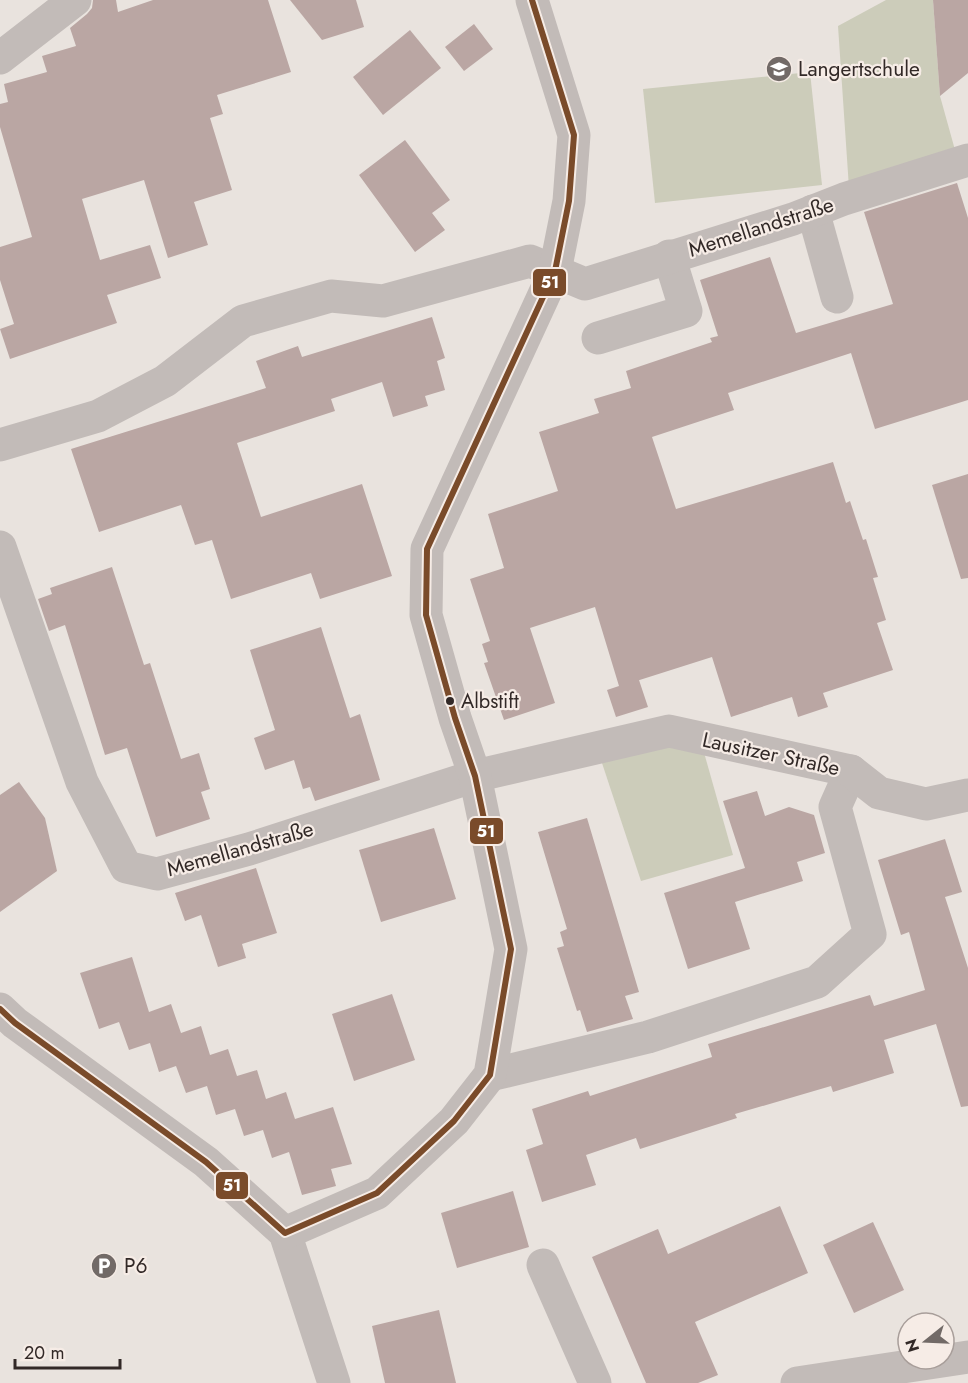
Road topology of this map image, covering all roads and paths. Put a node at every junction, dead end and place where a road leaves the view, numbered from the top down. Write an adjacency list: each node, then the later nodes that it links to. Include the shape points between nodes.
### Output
1 (75, 0): 3 (street)
2 (532, 0): 7 (street, via 574,135 569,201)
3 (0, 58)
4 (968, 160): 5 (street, Memellandstraße)
5 (813, 211): 6 (street, Memellandstraße); 8 (street)
6 (669, 256): 7 (street, Memellandstraße, via 585,284); 9 (street, via 686,311)
7 (555, 271): 10 (street, Memellandstraße, via 530,261 383,301 331,296 243,321 165,381 98,417); 13 (street, via 427,549 426,615)
8 (837, 297)
9 (598, 339)
10 (0, 445)
11 (0, 547): 13 (street, Memellandstraße, via 82,782 126,867 157,874 169,871)
12 (851, 771): 13 (street, Lausitzer Straße, via 669,731); 14 (street, via 879,793 926,804); 16 (street, Lausitzer Straße, via 835,807 870,934 818,982 648,1037)
13 (475, 776): 16 (street, via 511,949)
14 (968, 795)
15 (0, 1009): 17 (street, via 206,1162)
16 (490, 1076): 17 (street, via 454,1121 377,1193)
17 (285, 1233): 20 (street)
18 (543, 1265): 21 (street)
19 (968, 1357): 22 (street)
20 (334, 1383)
21 (595, 1383)
22 (797, 1383)

